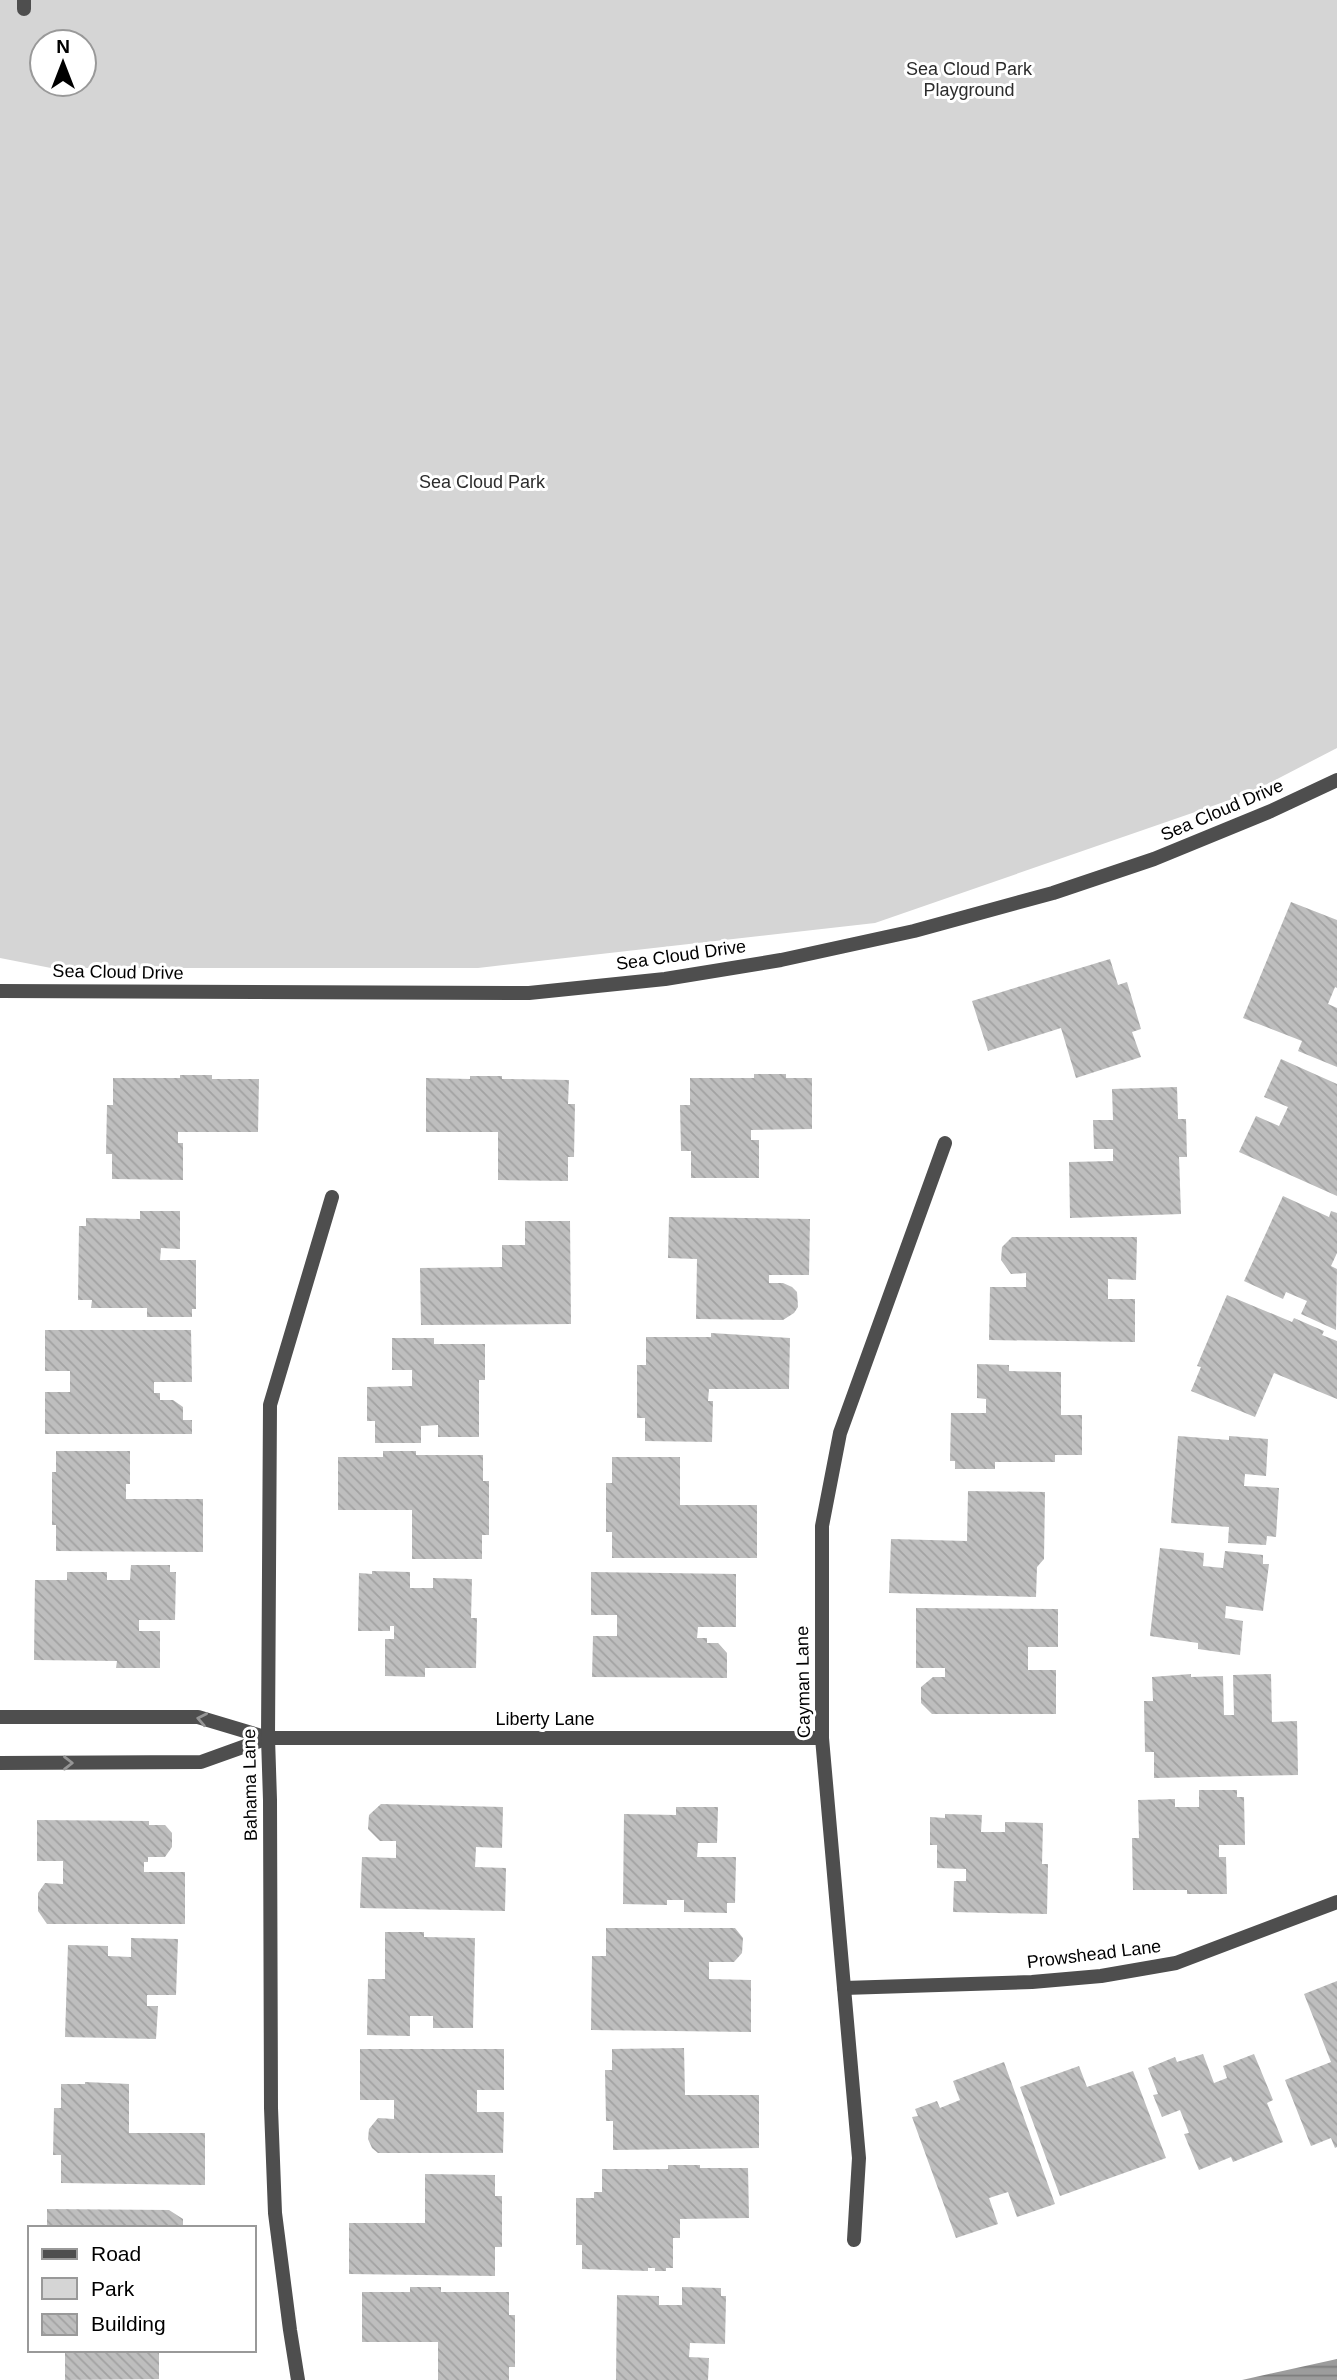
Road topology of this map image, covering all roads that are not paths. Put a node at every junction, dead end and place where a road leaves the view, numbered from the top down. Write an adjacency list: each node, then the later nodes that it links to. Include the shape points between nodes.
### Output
1 (1337, 780): 2 (street, Sea Cloud Drive, via 1154,859 1053,893 914,932 665,979 529,993)
2 (0, 990)
3 (945, 1143): 7 (street, Cayman Lane, via 840,1433 822,1526)
4 (332, 1197): 6 (street, Bahama Lane, via 270,1405)
5 (0, 1717): 6 (street, Liberty Lane, one-way to 5, via 198,1717)
6 (268, 1738): 7 (street, Liberty Lane); 8 (street, Liberty Lane, one-way to 6, via 201,1762); 12 (street, Bahama Lane, via 275,2213)
7 (822, 1738): 10 (street, Cayman Lane)
8 (0, 1763)
9 (1337, 1902): 10 (street, Prowshead Lane, via 1176,1963 1032,1982)
10 (844, 1988): 11 (street, Cayman Lane, via 859,2158)
11 (854, 2240)
12 (298, 2380)

